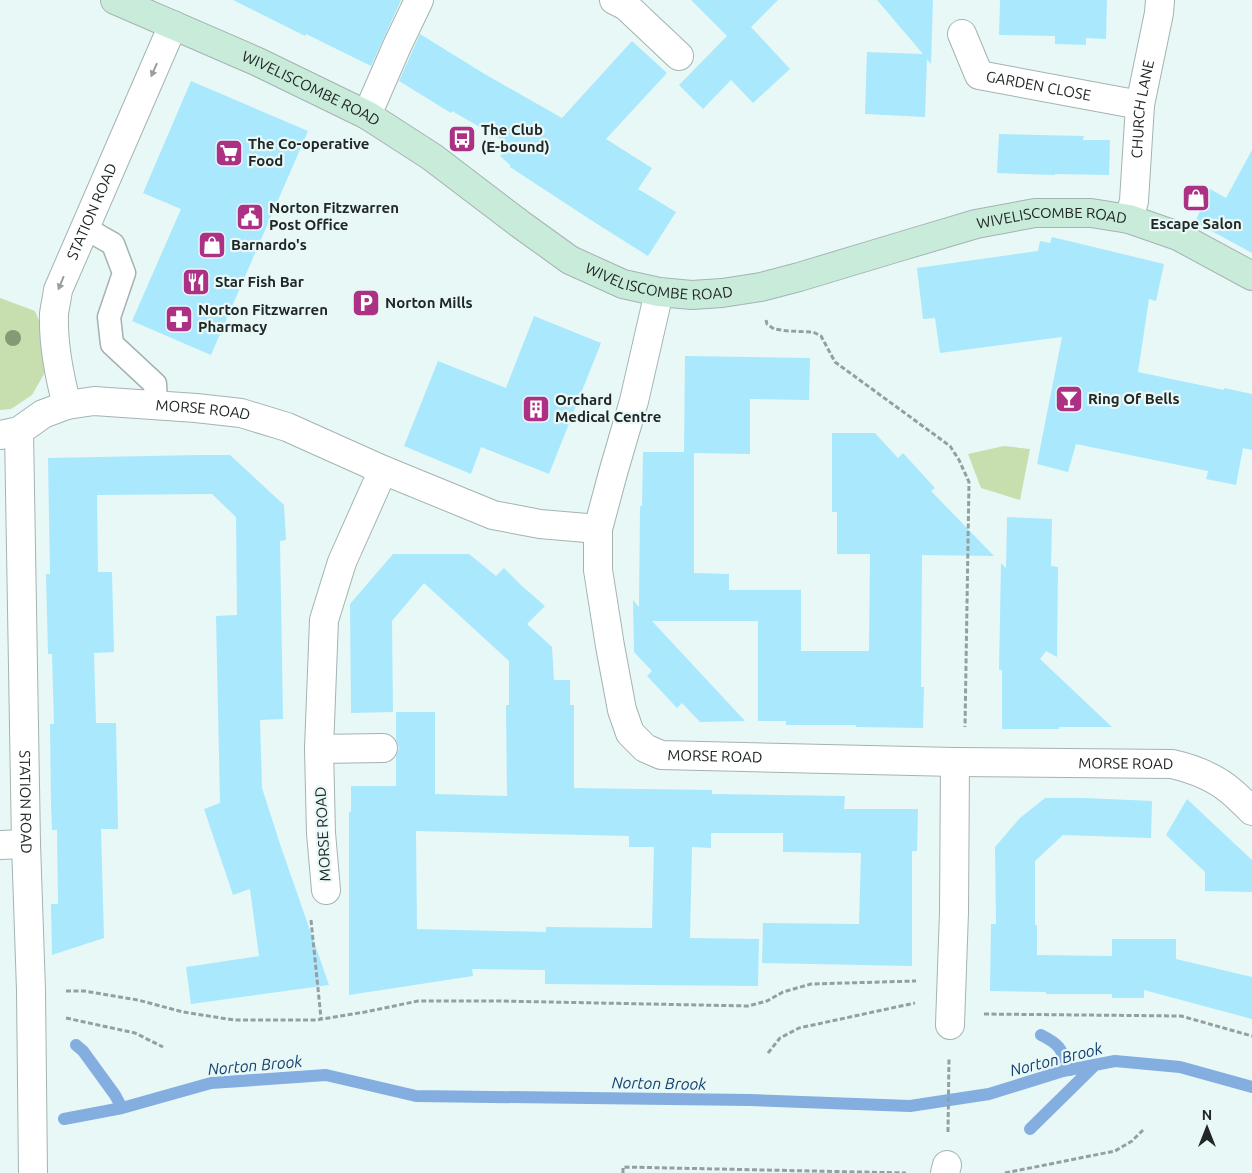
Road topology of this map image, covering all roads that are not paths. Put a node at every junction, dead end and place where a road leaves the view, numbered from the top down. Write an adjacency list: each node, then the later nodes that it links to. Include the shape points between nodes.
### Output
1 (115, 0): 5 (main road, WIVELISCOMBE ROAD)
2 (419, 0): 9 (street)
3 (1160, 0): 8 (street, CHURCH LANE)
4 (623, 2): 7 (street)
5 (173, 25): 9 (main road, WIVELISCOMBE ROAD); 11 (street, STATION ROAD, one-way to 11)
6 (962, 34): 8 (street, GARDEN CLOSE, via 979,75)
7 (679, 56)
8 (1140, 105): 10 (street, CHURCH LANE, via 1134,201)
9 (367, 114): 13 (main road, WIVELISCOMBE ROAD, via 432,157 570,260 623,284)
10 (1129, 219): 12 (main road, WIVELISCOMBE ROAD, via 1178,236); 13 (main road, WIVELISCOMBE ROAD, via 1090,213 1035,213 976,224 761,287 692,295)
11 (85, 228): 14 (street, STATION ROAD, one-way to 14, via 58,290 54,313 55,346); 15 (lane, via 113,244 124,273 109,317 112,344 156,384)
12 (1252, 276)
13 (659, 292): 18 (street, MORSE ROAD, via 634,401)
14 (67, 405): 15 (street, MORSE ROAD, via 94,401); 16 (street, MORSE ROAD, via 43,414)
15 (156, 405): 17 (street, MORSE ROAD, via 241,413 287,427)
16 (10, 433): 23 (street, STATION ROAD)
17 (383, 470): 18 (street, MORSE ROAD, via 494,515 540,524); 19 (street, MORSE ROAD, via 342,562 324,620)
18 (598, 529): 21 (street, MORSE ROAD, via 598,570 622,710 630,733 645,748 662,755)
19 (319, 748): 20 (street); 24 (street, MORSE ROAD)
20 (383, 748)
21 (960, 762): 22 (street, MORSE ROAD, via 1172,764 1216,780); 25 (street)
22 (1252, 811)
23 (13, 844): 26 (street, STATION ROAD, via 30,990)
24 (326, 890)
25 (950, 1025)
26 (33, 1173)

